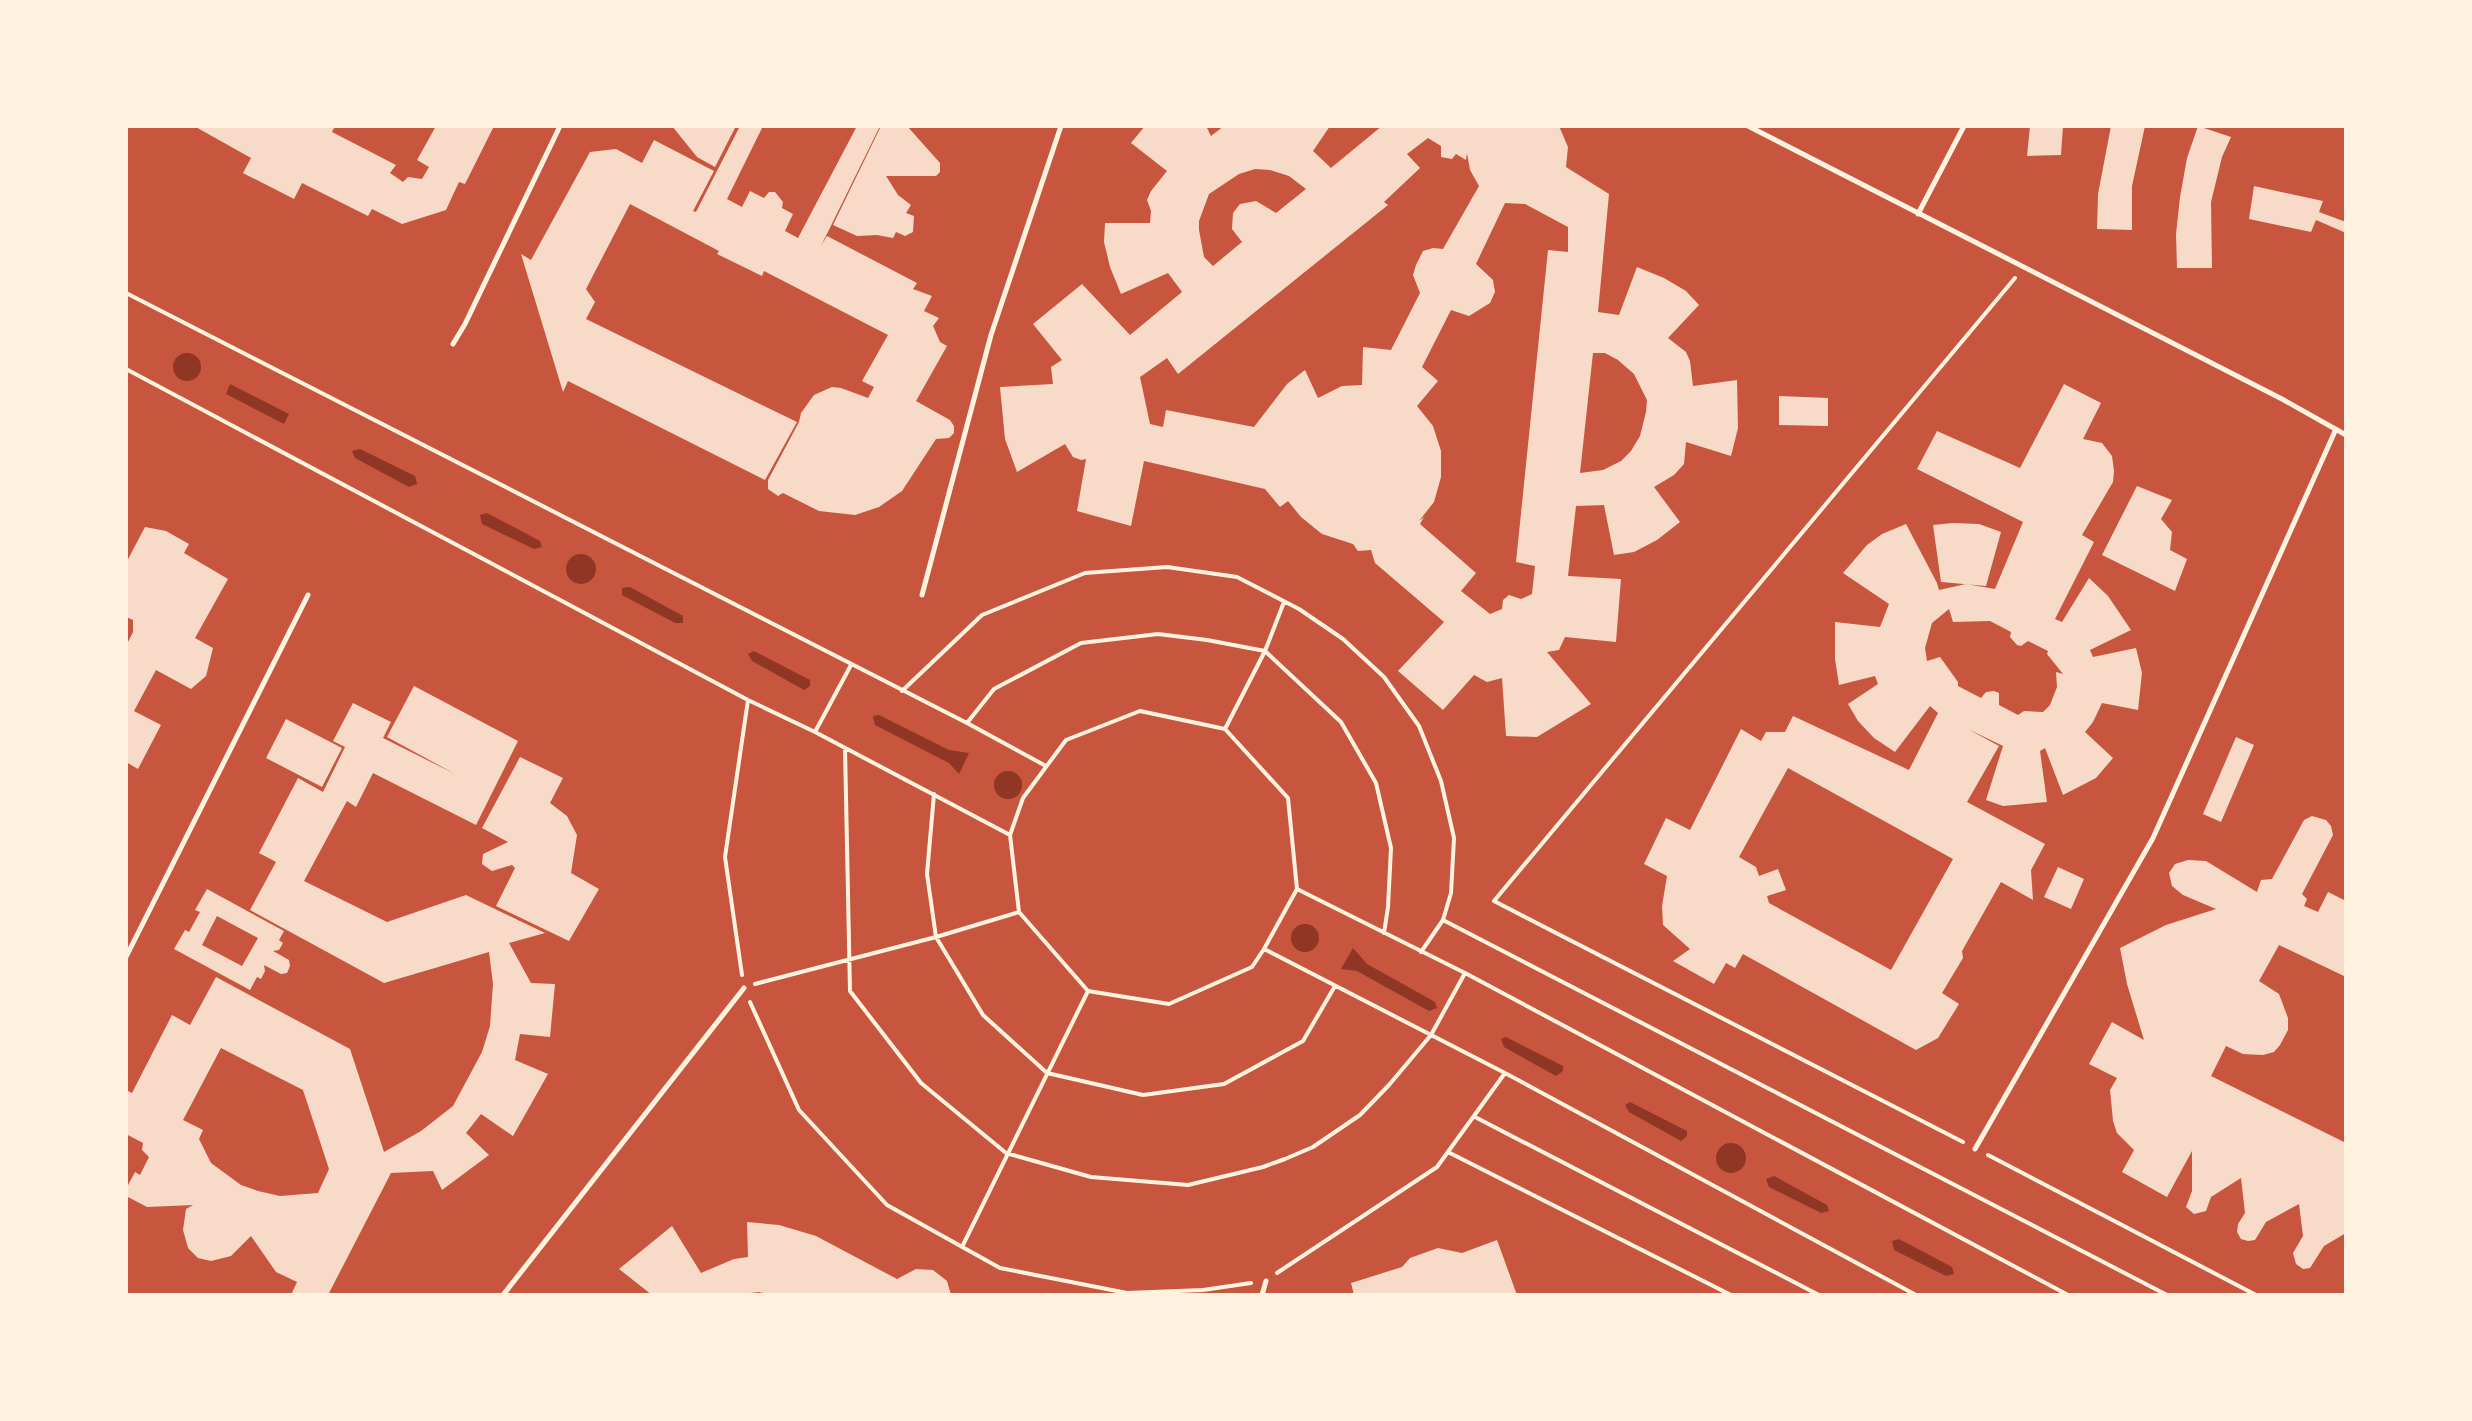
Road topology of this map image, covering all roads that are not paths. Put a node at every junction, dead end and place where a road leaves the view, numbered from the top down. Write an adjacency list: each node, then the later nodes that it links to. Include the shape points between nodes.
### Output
1 (560, 126): 6 (lane)
2 (1061, 126): 10 (lane, via 991,335)
3 (1748, 126): 5 (lane)
4 (1964, 126): 5 (lane)
5 (1918, 214): 7 (lane)
6 (453, 344)
7 (2336, 429): 8 (lane); 13 (lane, via 2153,838)
8 (2346, 435)
9 (308, 595): 11 (lane)
10 (922, 595)
11 (126, 957)
12 (744, 988): 15 (lane)
13 (1975, 1149)
14 (1266, 1281): 16 (lane)
15 (503, 1295)
16 (1262, 1295)

